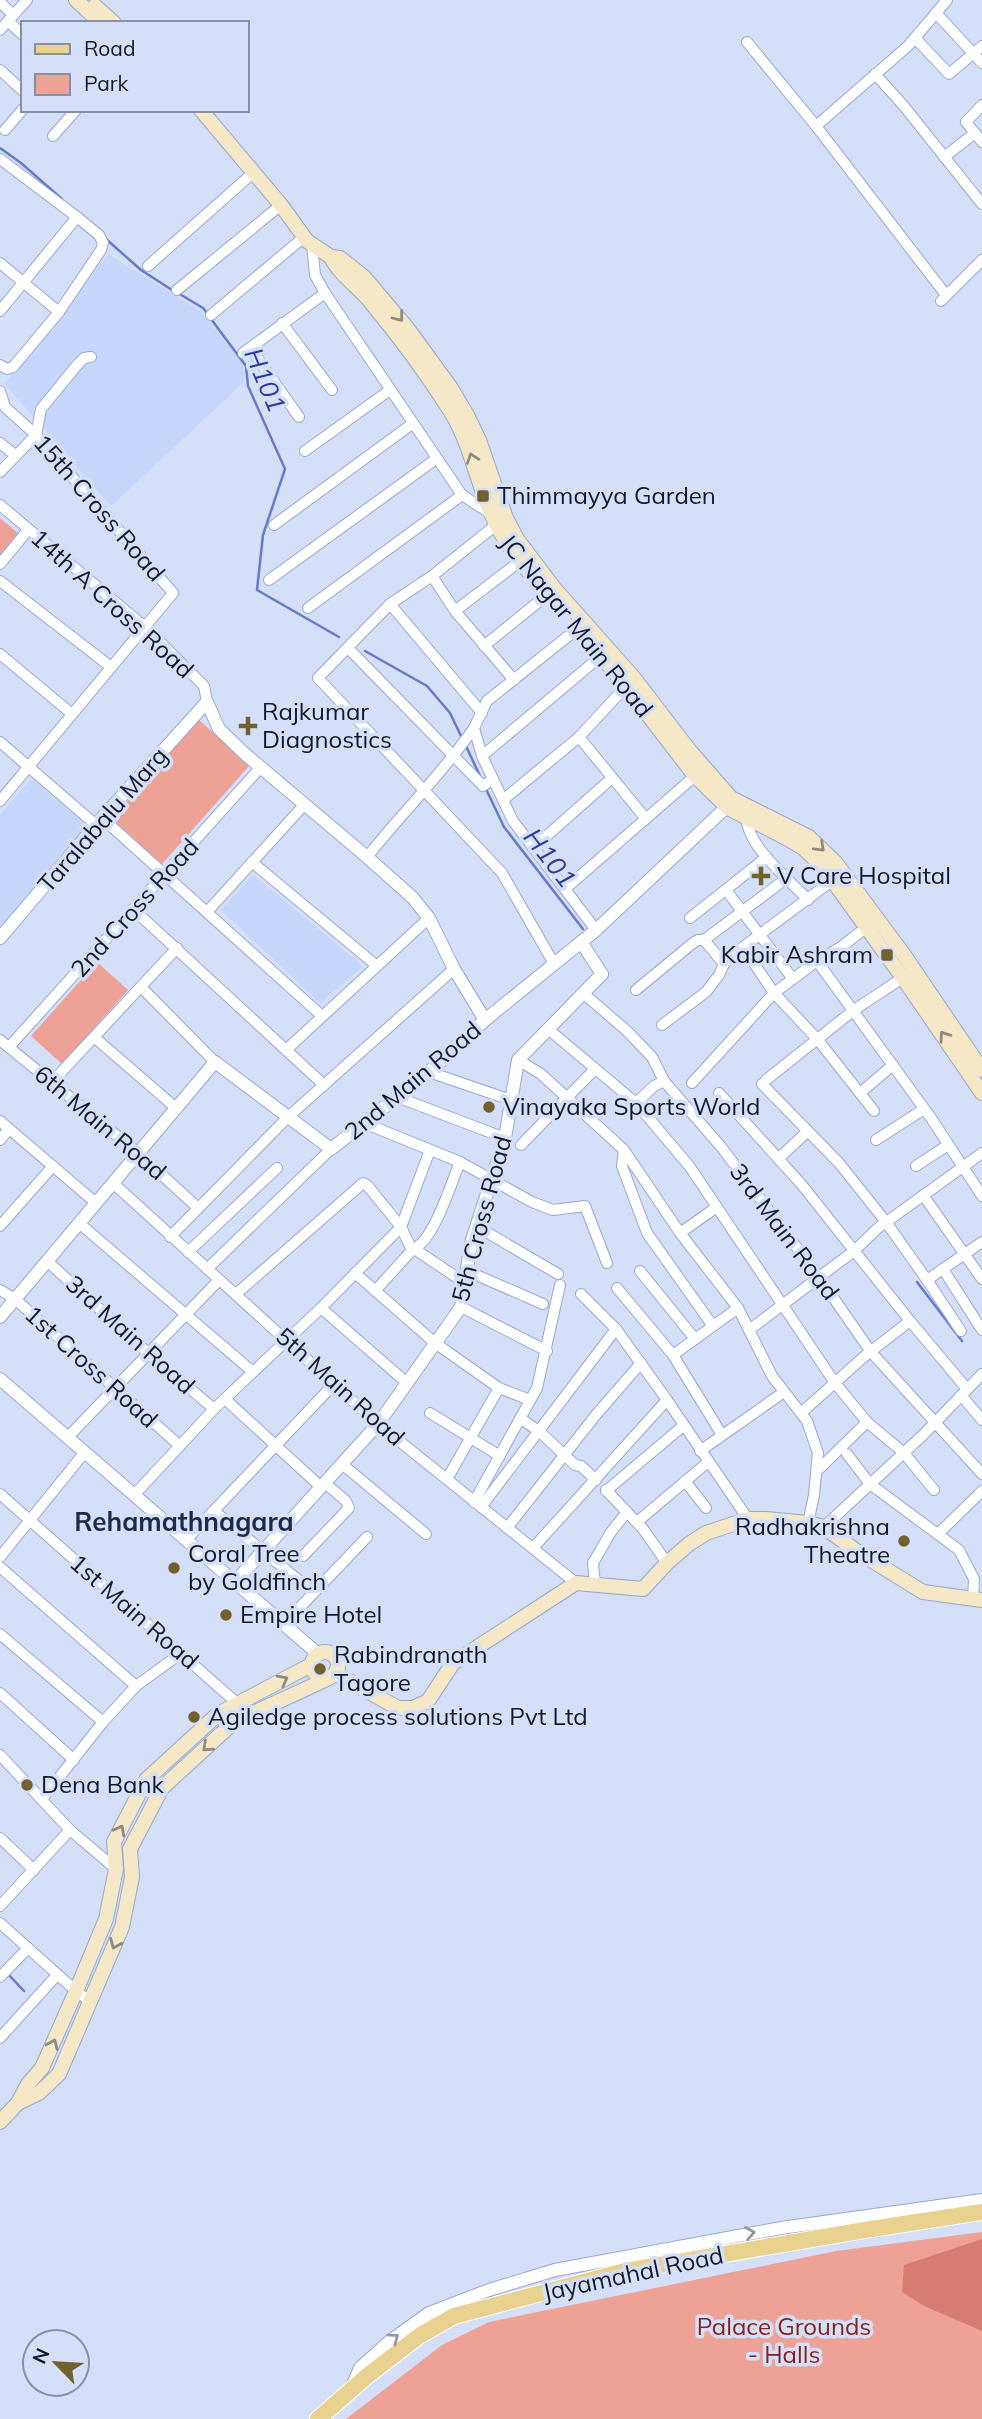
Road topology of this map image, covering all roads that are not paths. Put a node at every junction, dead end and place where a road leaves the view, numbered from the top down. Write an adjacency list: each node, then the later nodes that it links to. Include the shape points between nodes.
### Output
1 (27, 0): 9 (street)
2 (76, 0): 7 (main road)
3 (89, 0): 8 (main road)
4 (947, 0): 6 (street)
5 (0, 2): 9 (street)
6 (936, 13): 11 (street); 13 (street)
7 (99, 21)
8 (112, 21)
9 (7, 22): 10 (street)
10 (21, 33)
11 (915, 38): 13 (street, via 949,74); 16 (street)
12 (747, 42): 22 (street)
13 (978, 50): 14 (street)
14 (982, 63)
15 (0, 70): 17 (street)
16 (875, 74): 22 (street); 26 (street)
17 (21, 89)
18 (982, 105): 25 (street, via 966,122)
19 (21, 112): 23 (street)
20 (74, 112): 24 (street)
21 (201, 112): 28 (main road, JC Nagar Main Road)
22 (816, 126): 33 (street, via 944,298)
23 (5, 130)
24 (53, 136)
25 (978, 138): 26 (street)
26 (944, 157): 29 (street)
27 (0, 159): 31 (street)
28 (254, 172): 30 (main road, JC Nagar Main Road); 35 (street)
29 (982, 204)
30 (281, 205): 32 (main road, JC Nagar Main Road); 37 (street)
31 (77, 217): 36 (street); 40 (street, via 103,243)
32 (308, 240): 38 (street, via 315,275); 41 (street); 58 (main road, JC Nagar Main Road, via 331,257 370,302 451,413)
33 (982, 260)
34 (0, 263): 36 (street)
35 (148, 266)
36 (24, 282): 39 (street); 40 (street)
37 (177, 290)
38 (325, 293): 42 (street); 46 (street)
39 (0, 311)
40 (59, 312): 44 (street, via 13,367)
41 (211, 315)
42 (282, 323): 45 (street); 48 (street, via 246,351)
43 (91, 357): 50 (street, via 78,364 41,409)
44 (0, 365)
45 (332, 390)
46 (390, 390): 49 (street); 52 (street)
47 (0, 391): 50 (street, 15th Cross Road, via 5,407)
48 (299, 417)
49 (412, 424): 54 (street); 59 (street)
50 (36, 435): 53 (street); 71 (street, 15th Cross Road, via 173,593)
51 (0, 443): 53 (street)
52 (305, 451)
53 (15, 455): 55 (street)
54 (436, 459): 56 (street); 64 (street)
55 (0, 472)
56 (462, 495): 58 (street); 68 (street)
57 (0, 505): 60 (street, 14th A Cross Road)
58 (498, 519): 61 (main road, JC Nagar Main Road); 63 (street); 70 (main road, JC Nagar Main Road)
59 (274, 525)
60 (29, 530): 62 (street); 71 (street, 14th A Cross Road)
61 (519, 562): 66 (main road, JC Nagar Main Road); 69 (street)
62 (0, 564)
63 (432, 576): 67 (street); 69 (street)
64 (269, 580)
65 (0, 581): 76 (street)
66 (548, 594): 70 (main road, JC Nagar Main Road); 72 (street)
67 (390, 604): 73 (street); 80 (street)
68 (308, 608)
69 (455, 611): 72 (street)
70 (582, 625): 75 (main road, JC Nagar Main Road); 77 (street); 78 (main road, JC Nagar Main Road)
71 (145, 627): 76 (street); 79 (street, 14th A Cross Road, via 204,686)
72 (484, 646): 77 (street)
73 (348, 648): 86 (street); 92 (street, via 318,678)
74 (0, 654): 81 (street)
75 (601, 656): 78 (main road, JC Nagar Main Road); 85 (street)
76 (111, 667): 81 (street)
77 (514, 680): 80 (street, via 487,701)
78 (630, 682): 83 (street); 89 (main road, JC Nagar Main Road); 95 (main road, JC Nagar Main Road)
79 (207, 702): 88 (street, 14th A Cross Road, via 219,729); 99 (street, Taralabalu Marg)
80 (482, 712): 82 (street)
81 (72, 714): 87 (street)
82 (474, 728): 85 (street); 86 (street)
83 (579, 737): 90 (street); 93 (street)
84 (0, 742): 87 (street)
85 (482, 755): 91 (street)
86 (454, 758): 91 (street); 92 (street)
87 (29, 766): 94 (street); 99 (street)
88 (260, 768): 96 (street, 14th A Cross Road); 104 (street, 2nd Cross Road)
89 (695, 776): 95 (main road, JC Nagar Main Road); 98 (street)
90 (612, 778): 98 (street); 100 (street)
91 (488, 783): 93 (street)
92 (423, 790): 101 (street); 124 (street, via 502,873)
93 (503, 800): 100 (street)
94 (0, 801)
95 (731, 804): 97 (main road, JC Nagar Main Road); 116 (street, 2nd Main Road)
96 (303, 805): 101 (street, 14th A Cross Road); 103 (street)
97 (747, 812): 102 (street, via 751,838); 106 (main road, JC Nagar Main Road, via 803,848); 115 (main road, JC Nagar Main Road, one-way to 115, via 809,837 820,846 835,862)
98 (646, 819): 107 (street)
99 (99, 821): 104 (street); 118 (street, Taralabalu Marg)
100 (533, 848): 107 (street)
101 (367, 857): 113 (street, 14th A Cross Road)
102 (767, 857): 105 (street); 108 (street)
103 (252, 862): 111 (street); 126 (street)
104 (165, 874): 110 (street, 2nd Cross Road); 111 (street)
105 (787, 878): 109 (street); 112 (street)
106 (833, 880): 109 (street); 115 (main road, JC Nagar Main Road)
107 (565, 889): 116 (street)
108 (726, 890): 112 (street); 114 (street)
109 (808, 900): 117 (street)
110 (134, 909): 122 (street); 141 (street, 2nd Cross Road)
111 (207, 912): 135 (street)
112 (743, 912): 117 (street); 119 (street)
113 (429, 918): 126 (street); 127 (street, 14th A Cross Road)
114 (690, 918)
115 (871, 923): 123 (street); 128 (main road, JC Nagar Main Road)
116 (596, 930): 120 (street, 2nd Main Road)
117 (760, 935): 121 (street); 129 (street)
118 (0, 938)
119 (704, 940): 125 (street); 131 (street, via 692,943)
120 (581, 942): 124 (street, 2nd Main Road); 132 (street, via 602,974)
121 (743, 947): 125 (street); 133 (street)
122 (177, 948): 130 (street); 142 (street)
123 (817, 961): 129 (street); 134 (street)
124 (554, 962): 136 (street, 2nd Main Road)
125 (724, 964): 137 (street, via 706,992)
126 (377, 966): 135 (street)
127 (454, 969): 136 (street, 14th A Cross Road); 152 (street)
128 (909, 974): 134 (street); 147 (main road, JC Nagar Main Road); 155 (main road, JC Nagar Main Road, one-way to 128)
129 (793, 979): 133 (street)
130 (141, 987): 139 (street); 144 (street)
131 (636, 990)
132 (583, 993): 138 (street); 149 (street, 3rd Main Road, via 652,1057)
133 (774, 993): 140 (street); 151 (street)
134 (854, 1010): 140 (street); 145 (street)
135 (323, 1016): 142 (street)
136 (485, 1020): 148 (street, 2nd Main Road)
137 (662, 1026)
138 (548, 1029): 143 (street); 146 (street)
139 (94, 1038): 150 (street); 160 (street)
140 (818, 1040): 154 (street); 167 (street, via 764,1082)
141 (5, 1044): 150 (street, 6th Main Road)
142 (286, 1050): 152 (street)
143 (518, 1060): 157 (street); 158 (street, 5th Cross Road)
144 (215, 1062): 160 (street); 163 (street, 2nd Main Road)
145 (893, 1065): 154 (street); 161 (street)
146 (595, 1069): 157 (street); 159 (street)
147 (982, 1070)
148 (429, 1072): 156 (street, 2nd Main Road); 158 (street)
149 (664, 1081): 159 (street); 210 (street, 3rd Main Road)
150 (52, 1082): 176 (street, 6th Main Road)
151 (692, 1083)
152 (324, 1086): 163 (street)
153 (719, 1093): 178 (street)
154 (860, 1093): 162 (street)
155 (982, 1093)
156 (397, 1097): 165 (street, 2nd Main Road); 168 (street)
157 (567, 1098): 171 (street); 175 (street)
158 (511, 1100): 168 (street, 5th Cross Road)
159 (636, 1103): 189 (street)
160 (176, 1108): 176 (street)
161 (923, 1109): 170 (street); 172 (street)
162 (874, 1111)
163 (288, 1117): 173 (street, 2nd Main Road); 190 (street)
164 (0, 1121): 166 (street)
165 (364, 1123): 173 (street, 2nd Main Road); 174 (street)
166 (9, 1129): 169 (street); 180 (street)
167 (807, 1132): 178 (street); 191 (street, via 839,1163)
168 (505, 1138): 184 (street, 5th Cross Road)
169 (0, 1140)
170 (876, 1140)
171 (521, 1145)
172 (948, 1145): 181 (street); 182 (street)
173 (331, 1149): 205 (street)
174 (430, 1150): 179 (street); 195 (street)
175 (624, 1150): 196 (street); 228 (street, via 622,1166 647,1233)
176 (138, 1153): 185 (street); 190 (street, 6th Main Road)
177 (982, 1153): 182 (street)
178 (779, 1158): 200 (street)
179 (460, 1162): 184 (street); 199 (street, via 428,1238)
180 (53, 1166): 188 (street); 193 (street)
181 (916, 1166)
182 (962, 1166): 186 (street); 187 (street)
183 (277, 1168): 201 (street)
184 (490, 1179): 194 (street, 5th Cross Road); 204 (street, via 553,1210 585,1206)
185 (113, 1183): 188 (street); 197 (street, 5th Main Road)
186 (923, 1195): 191 (street); 202 (street)
187 (982, 1196)
188 (96, 1203): 192 (street)
189 (717, 1207): 196 (street); 221 (street)
190 (198, 1208): 197 (street)
191 (886, 1222): 200 (street); 213 (street)
192 (79, 1223): 203 (street); 225 (street)
193 (0, 1226)
194 (476, 1226): 209 (street, 5th Cross Road); 236 (street, via 559,1280)
195 (401, 1227): 199 (street); 208 (street); 217 (street, via 362,1183)
196 (680, 1233): 224 (street)
197 (170, 1237): 201 (street, 5th Main Road)
198 (982, 1242): 202 (street)
199 (413, 1249): 209 (street); 216 (street)
200 (854, 1251): 210 (street); 227 (street)
201 (188, 1252): 205 (street, 5th Main Road)
202 (965, 1254): 206 (street); 211 (street)
203 (47, 1261): 219 (street); 238 (street, 3rd Main Road)
204 (607, 1263)
205 (207, 1269): 212 (street, 5th Main Road)
206 (943, 1269): 213 (street); 231 (street)
207 (639, 1270): 234 (street)
208 (355, 1273): 216 (street); 223 (street)
209 (466, 1277): 220 (street); 222 (street, 5th Cross Road)
210 (819, 1277): 221 (street); 237 (street, 3rd Main Road)
211 (982, 1279)
212 (219, 1280): 217 (street, 5th Main Road); 225 (street)
213 (927, 1280): 232 (street)
214 (617, 1288): 239 (street)
215 (0, 1290): 219 (street, 1st Cross Road)
216 (375, 1291): 235 (street)
217 (236, 1294): 233 (street, 5th Main Road)
218 (581, 1294): 229 (street)
219 (15, 1299): 226 (street); 248 (street, 1st Cross Road)
220 (543, 1304)
221 (783, 1304): 230 (street); 245 (street)
222 (461, 1307): 235 (street, 5th Cross Road); 236 (street)
223 (321, 1308): 233 (street); 244 (street)
224 (738, 1308): 228 (street); 230 (street)
225 (185, 1316): 238 (street); 241 (street)
226 (0, 1317)
227 (910, 1321): 237 (street); 250 (street)
228 (713, 1326): 234 (street)
229 (616, 1329): 240 (street); 263 (street)
230 (748, 1330): 249 (street)
231 (982, 1330)
232 (961, 1331)
233 (286, 1339): 241 (street); 246 (street, 5th Main Road)
234 (695, 1339): 239 (street)
235 (435, 1343): 244 (street, 5th Cross Road); 247 (street)
236 (547, 1351): 252 (street)
237 (870, 1352): 245 (street); 260 (street, 3rd Main Road)
238 (149, 1354): 248 (street); 254 (street, 3rd Main Road)
239 (673, 1355): 264 (street)
240 (641, 1363): 253 (street); 274 (street)
241 (253, 1372): 251 (street)
242 (982, 1374): 250 (street)
243 (0, 1379): 265 (street)
244 (407, 1383): 261 (street, 5th Cross Road)
245 (835, 1383): 256 (street); 259 (street)
246 (334, 1384): 261 (street, 5th Main Road); 268 (street)
247 (499, 1388): 252 (street); 266 (street)
248 (115, 1390): 265 (street); 267 (street, 1st Cross Road)
249 (784, 1392): 256 (street); 264 (street)
250 (964, 1392): 258 (street); 260 (street)
251 (225, 1399): 254 (street); 268 (street)
252 (530, 1400): 257 (street)
253 (667, 1400): 262 (street); 280 (street)
254 (214, 1409): 267 (street)
255 (430, 1413): 266 (street)
256 (801, 1413): 277 (street, via 818,1453)
257 (520, 1418): 263 (street); 273 (street)
258 (982, 1420)
259 (867, 1422): 271 (street); 277 (street)
260 (936, 1422): 271 (street); 278 (street, 3rd Main Road)
261 (378, 1424): 276 (street, 5th Cross Road); 279 (street, 5th Main Road)
262 (683, 1426): 269 (street); 291 (street, via 606,1490)
263 (540, 1432): 274 (street); 288 (street)
264 (722, 1435): 269 (street)
265 (68, 1437): 270 (street)
266 (470, 1438): 273 (street); 279 (street)
267 (180, 1446): 287 (street)
268 (275, 1446): 283 (street); 290 (street)
269 (700, 1451): 275 (street)
270 (85, 1452): 287 (street); 293 (street)
271 (904, 1453): 282 (street); 284 (street)
272 (847, 1454): 282 (street)
273 (500, 1456): 288 (street)
274 (565, 1456): 280 (street); 297 (street)
275 (708, 1461): 281 (street); 292 (street)
276 (342, 1464): 283 (street, 5th Cross Road); 298 (street)
277 (817, 1471): 295 (street)
278 (982, 1474)
279 (447, 1479): 288 (street, 5th Main Road)
280 (596, 1480): 302 (street)
281 (685, 1481): 289 (street); 294 (street)
282 (870, 1484): 296 (street); 299 (street)
283 (323, 1485): 303 (street, 5th Cross Road); 304 (street, via 349,1508)
284 (934, 1490)
285 (982, 1491): 299 (street)
286 (0, 1494): 293 (street, 1st Main Road)
287 (135, 1494): 301 (street)
288 (478, 1504): 297 (street, 5th Main Road)
289 (706, 1508)
290 (214, 1511): 301 (street); 303 (street)
291 (627, 1512): 294 (street); 310 (street, via 593,1563)
292 (748, 1519): 295 (main road); 306 (main road, via 706,1533)
293 (30, 1521): 305 (street); 315 (street, 1st Main Road)
294 (637, 1522): 306 (street)
295 (808, 1523): 296 (main road)
296 (824, 1527): 312 (main road, via 916,1589)
297 (507, 1528): 302 (street, 5th Main Road)
298 (426, 1534)
299 (938, 1534): 312 (street, via 959,1550 974,1579)
300 (367, 1537): 311 (street)
301 (186, 1540): 308 (street)
302 (533, 1549): 309 (street, 5th Main Road)
303 (263, 1552): 308 (street, 5th Cross Road); 311 (street)
304 (303, 1556)
305 (0, 1557)
306 (667, 1563): 310 (main road, via 640,1590)
307 (0, 1567): 318 (street)
308 (235, 1582): 313 (street)
309 (576, 1583): 310 (main road); 317 (main road, via 453,1663 428,1702 413,1708 398,1708)
310 (595, 1584)
311 (313, 1592): 313 (street)
312 (978, 1600)
313 (284, 1624): 316 (street)
314 (0, 1634): 321 (street)
315 (180, 1654): 318 (street); 320 (street, 1st Main Road)
316 (314, 1659): 317 (main road, via 315,1675); 317 (main road, via 325,1651 333,1654 338,1661); 320 (main road, one-way to 316)
317 (333, 1674): 335 (main road, one-way to 335, via 234,1722 162,1788 130,1849 132,1877 122,1927)
318 (136, 1686): 321 (street)
319 (0, 1693): 323 (street)
320 (238, 1704): 327 (main road, one-way to 320, via 114,1842 146,1780 218,1714)
321 (103, 1722): 323 (street)
322 (0, 1756): 324 (street)
323 (74, 1760): 324 (street)
324 (42, 1799): 325 (street)
325 (70, 1830): 327 (street); 328 (street)
326 (2, 1843): 328 (street)
327 (116, 1869): 334 (main road, via 106,1919)
328 (33, 1870): 329 (street)
329 (0, 1906)
330 (0, 1923): 331 (street)
331 (28, 1948): 332 (street); 333 (street)
332 (4, 1973)
333 (57, 1975): 334 (street); 336 (street)
334 (76, 1991): 335 (street); 337 (main road, one-way to 334, via 42,2068)
335 (90, 2001): 337 (main road, via 59,2074)
336 (0, 2038)
337 (18, 2103): 338 (main road)
338 (0, 2122)
339 (982, 2200): 342 (street)
340 (982, 2212): 342 (main road, Jayamahal Road)
341 (982, 2221): 342 (main road, Jayamahal Road)
342 (865, 2228): 343 (main road, Jayamahal Road, via 829,2240); 343 (street, one-way to 342, via 555,2270 595,2261 781,2228)
343 (504, 2299): 344 (main road, Jayamahal Road); 344 (street, one-way to 343, via 390,2341 429,2313)
344 (366, 2375): 345 (main road, Jayamahal Road); 345 (main road, Jayamahal Road)
345 (323, 2418)

